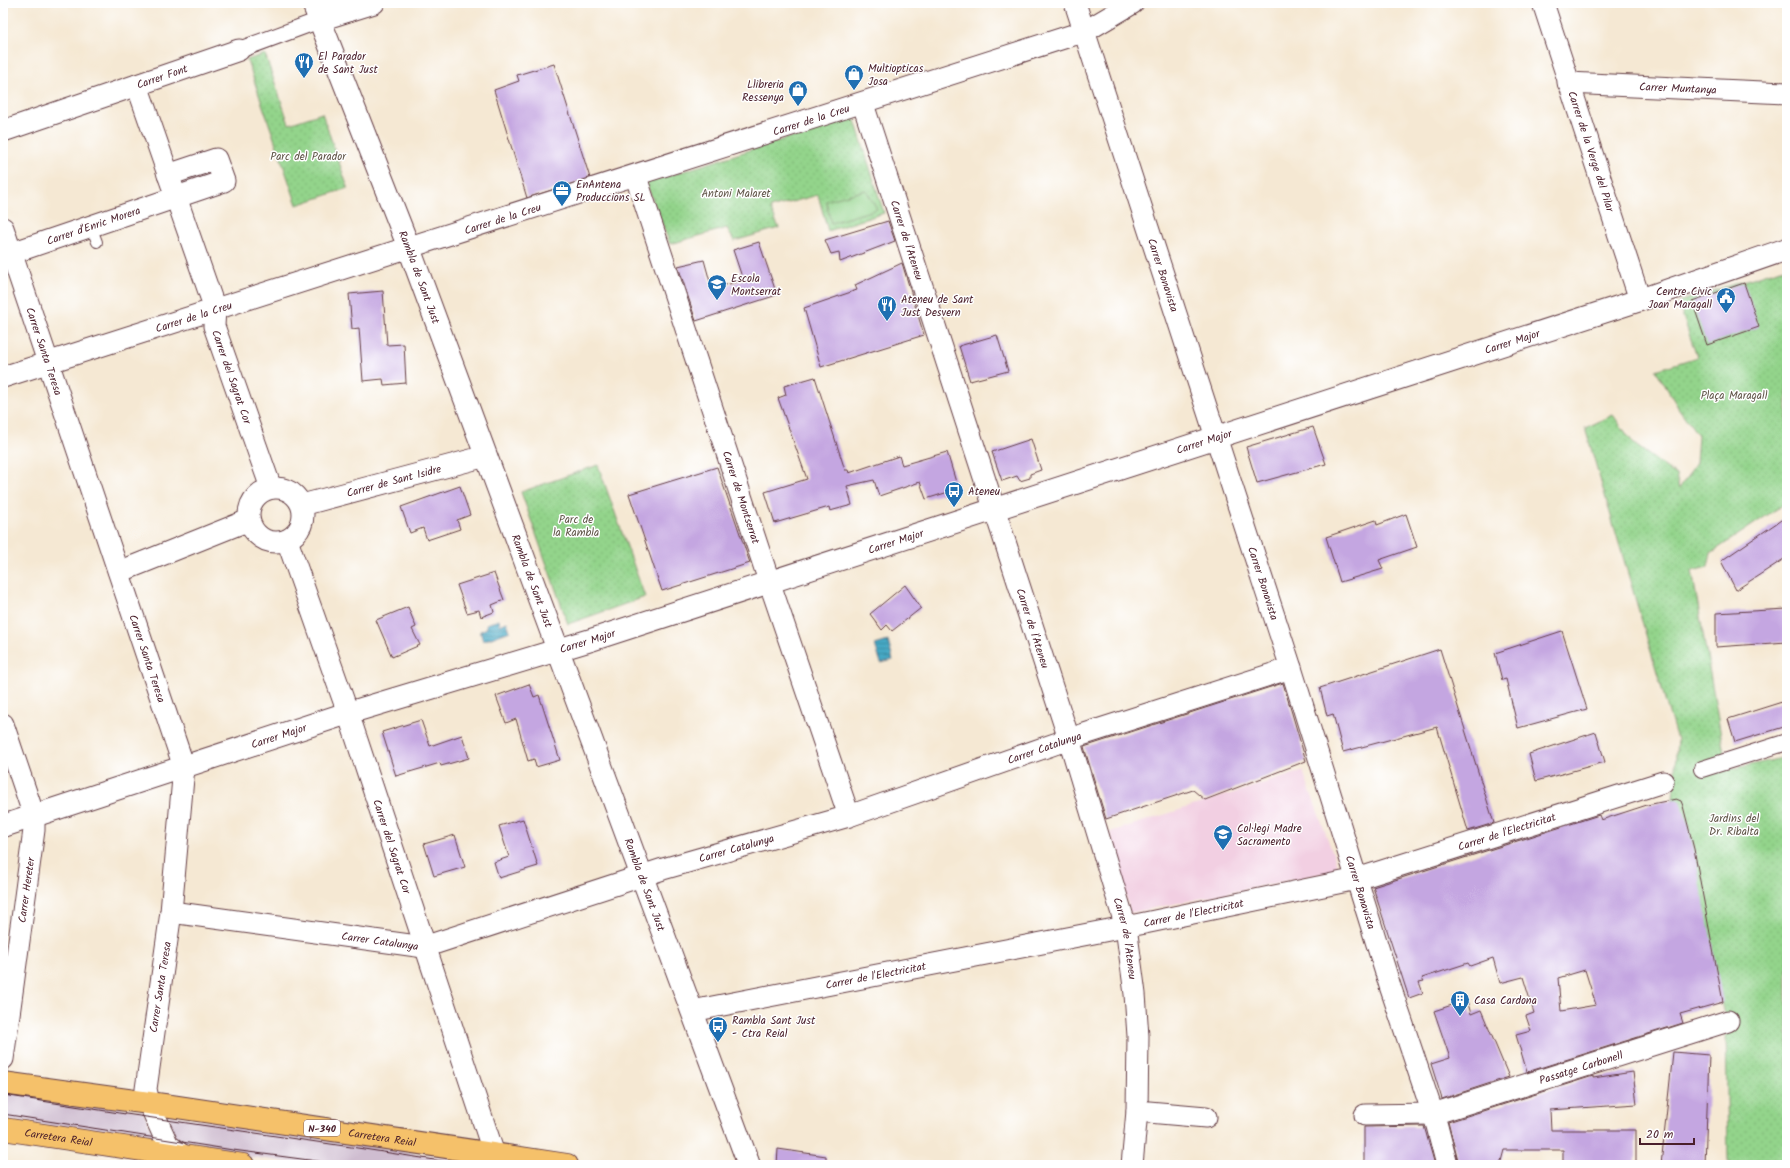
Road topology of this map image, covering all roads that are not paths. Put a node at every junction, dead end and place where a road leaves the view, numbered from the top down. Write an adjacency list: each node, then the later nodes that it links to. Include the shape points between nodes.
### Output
1 (374, 3): 5 (street)
2 (1075, 3): 6 (street, Carrer Bonavista)
3 (1133, 3): 6 (street, Carrer de la Creu)
4 (1543, 3): 8 (street, Carrer de la Verge del Pilar)
5 (319, 9): 7 (street, Carrer Font); 17 (street, Rambla de Sant Just)
6 (1084, 32): 11 (street, Carrer de la Creu); 24 (street, Carrer Bonavista)
7 (239, 50): 9 (street, Carrer Font)
8 (1568, 82): 10 (street, Carrer Muntanya); 20 (street, Carrer de la Verge del Pilar)
9 (136, 85): 12 (street, Carrer Font); 13 (street, Carrer del Sagrat Cor)
10 (1787, 93)
11 (863, 104): 14 (street, Carrer de la Creu); 28 (street, Carrer de l'Ateneu)
12 (3, 131)
13 (168, 175): 15 (street, Carrer del Sagrat Cor); 15 (street, via 216,159 224,181)
14 (636, 177): 17 (street, Carrer de la Creu); 32 (street, Carrer de Montserrat)
15 (175, 196): 19 (street, Carrer d'Enric Morera, via 94,234); 21 (street, Carrer del Sagrat Cor)
16 (3, 228): 19 (street, Carrer Santa Teresa)
17 (408, 248): 21 (street, Carrer de la Creu); 25 (street, Rambla de Sant Just)
18 (1787, 249): 20 (street, Carrer Major)
19 (12, 253): 22 (street, Carrer Santa Teresa)
20 (1640, 300): 24 (street, Carrer Major)
21 (215, 309): 22 (street, Carrer de la Creu); 26 (street, Carrer del Sagrat Cor, via 214,326)
22 (49, 363): 23 (street, Carrer de la Creu); 31 (street, Carrer Santa Teresa)
23 (3, 377)
24 (1216, 437): 28 (street, Carrer Major); 34 (street, Carrer Bonavista)
25 (486, 456): 27 (street, Carrer de Sant Isidre); 33 (street, Rambla de Sant Just)
26 (271, 488): 27 (street, via 289,491); 29 (street, via 253,499)
27 (302, 505): 30 (street, via 302,526)
28 (994, 508): 32 (street, Carrer Major); 37 (street, Carrer de l'Ateneu)
29 (249, 520): 30 (street, via 254,532 263,540); 31 (street)
30 (287, 540): 35 (street, Carrer del Sagrat Cor)
31 (119, 572): 39 (street, Carrer Santa Teresa)
32 (769, 581): 33 (street, Carrer Major, via 591,640); 43 (street, Carrer de Montserrat)
33 (557, 648): 35 (street, Carrer Major); 45 (street, Rambla de Sant Just)
34 (1291, 668): 37 (street, Carrer Catalunya); 46 (street, Carrer Bonavista)
35 (348, 713): 39 (street, Carrer Major); 49 (street, Carrer del Sagrat Cor)
36 (3, 724): 42 (street, Carrer Hereter)
37 (1069, 739): 43 (street, Carrer Catalunya); 48 (street, Carrer de l'Ateneu)
38 (1787, 742): 40 (street)
39 (184, 768): 42 (street, Carrer Major); 47 (street, Carrer Santa Teresa)
40 (1702, 769)
41 (1663, 782): 46 (street, Carrer de l'Electricitat)
42 (34, 816): 44 (street, Carrer Major); 52 (street, Carrer Hereter)
43 (849, 816): 45 (street, Carrer Catalunya)
44 (3, 826)
45 (642, 876): 49 (street, Carrer Catalunya); 50 (street, Rambla de Sant Just)
46 (1357, 879): 48 (street, Carrer de l'Electricitat); 56 (street, Carrer Bonavista)
47 (171, 912): 49 (street, Carrer Catalunya); 54 (street, Carrer Santa Teresa, via 146,1076)
48 (1126, 926): 50 (street, Carrer de l'Electricitat); 55 (street, Carrer de l'Ateneu, via 1138,1036)
49 (424, 947): 60 (street, Carrer del Sagrat Cor)
50 (692, 1011): 64 (street, Rambla de Sant Just)
51 (1728, 1021): 56 (street, Passatge Carbonell)
52 (3, 1059)
53 (3, 1083): 54 (main road, Carretera Reial / N-340)
54 (150, 1103): 60 (main road, Carretera Reial / N-340); 61 (street, Carretera Reial, via 168,1146)
55 (1137, 1110): 58 (street); 65 (street, Carrer de l'Ateneu)
56 (1433, 1114): 57 (street, Passatge Carbonell); 66 (street, Carrer Bonavista)
57 (1365, 1115)
58 (1206, 1117)
59 (3, 1129): 61 (main road, Carretera Reial)
60 (494, 1154): 63 (main road, Carretera Reial / N-340)
61 (185, 1161): 62 (main road, Carretera Reial)
62 (243, 1165)
63 (567, 1165)
64 (749, 1165)
65 (1132, 1165)
66 (1447, 1165)

